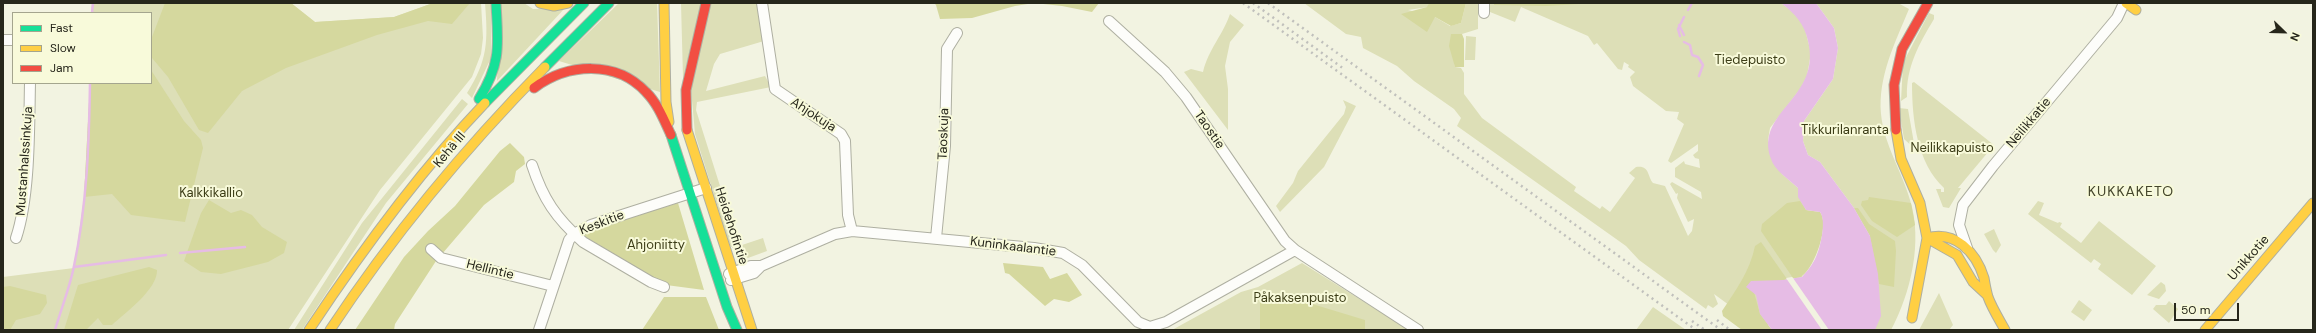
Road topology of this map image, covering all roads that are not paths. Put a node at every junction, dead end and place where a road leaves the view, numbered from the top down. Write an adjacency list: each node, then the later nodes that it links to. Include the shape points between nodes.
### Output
1 (496, 3): 17 (main road, via 499,39 495,67)
2 (540, 3): 3 (main road, via 554,6)
3 (568, 3)
4 (584, 3): 17 (main road, Kehä III)
5 (609, 3): 16 (main road, Kehä III)
6 (664, 3): 20 (main road, via 666,102)
7 (706, 3): 18 (main road, via 686,90)
8 (762, 3): 26 (street, Ahjokuja, via 776,89 838,131 845,141 848,215)
9 (1928, 3): 19 (main road, via 1908,38 1896,68 1893,110)
10 (2125, 3): 11 (main road); 35 (street, Neilikkatie, via 2117,18 1963,205 1960,227)
11 (2136, 10)
12 (1109, 21): 34 (street, Taostie, via 1165,72 1186,96 1285,241)
13 (957, 33): 30 (street, Taoskuja, via 947,50 945,146)
14 (675, 77): 18 (main road, via 681,120)
15 (30, 84): 29 (street, Mustanhalssinkuja, via 28,153 21,224)
16 (496, 116): 20 (main road, via 520,101 542,80 557,73 573,68 607,70 618,73 642,87 651,97); 44 (main road, Kehä III, via 416,210)
17 (468, 121): 43 (main road, Kehä III, via 363,251)
18 (687, 130): 22 (main road, Heidehofintie)
19 (1896, 132): 25 (main road); 31 (main road, via 1901,159 1920,203)
20 (671, 135): 23 (main road)
21 (532, 165): 28 (street, via 541,192 558,217)
22 (706, 188): 23 (street, Keskitie); 37 (main road, Heidehofintie)
23 (691, 194): 28 (street, Keskitie, via 591,225); 38 (main road)
24 (2313, 202): 50 (main road, Unikkotie)
25 (1932, 209)
26 (852, 231): 30 (street, Kuninkaalantie); 37 (street, Kuninkaalantie, via 831,236 761,266 754,273)
27 (1936, 231): 31 (main road); 33 (main road); 35 (main road, via 1955,239)
28 (574, 234): 39 (street, Keskitie, via 569,240); 40 (street, via 583,242)
29 (16, 238)
30 (936, 238): 42 (street, Kuninkaalantie, via 1064,253 1082,265 1138,322)
31 (1927, 238): 33 (main road); 36 (main road, via 1910,321 1923,295)
32 (431, 249): 39 (street, Hellintie, via 441,258)
33 (1936, 249): 41 (main road, via 1960,258 1973,282)
34 (1295, 250): 42 (street, Kuninkaalantie, via 1166,322); 48 (street)
35 (1969, 251): 41 (main road, via 1984,278)
36 (1932, 267)
37 (733, 276): 38 (street, Kuninkaalantie); 47 (main road, Heidehofintie)
38 (719, 281): 46 (main road)
39 (553, 286): 45 (street, Keskitie)
40 (664, 287)
41 (1987, 295): 49 (main road)
42 (1150, 328)
43 (309, 330)
44 (330, 330)
45 (539, 330)
46 (737, 330)
47 (752, 330)
48 (1418, 330)
49 (2005, 330)
50 (2205, 330)

